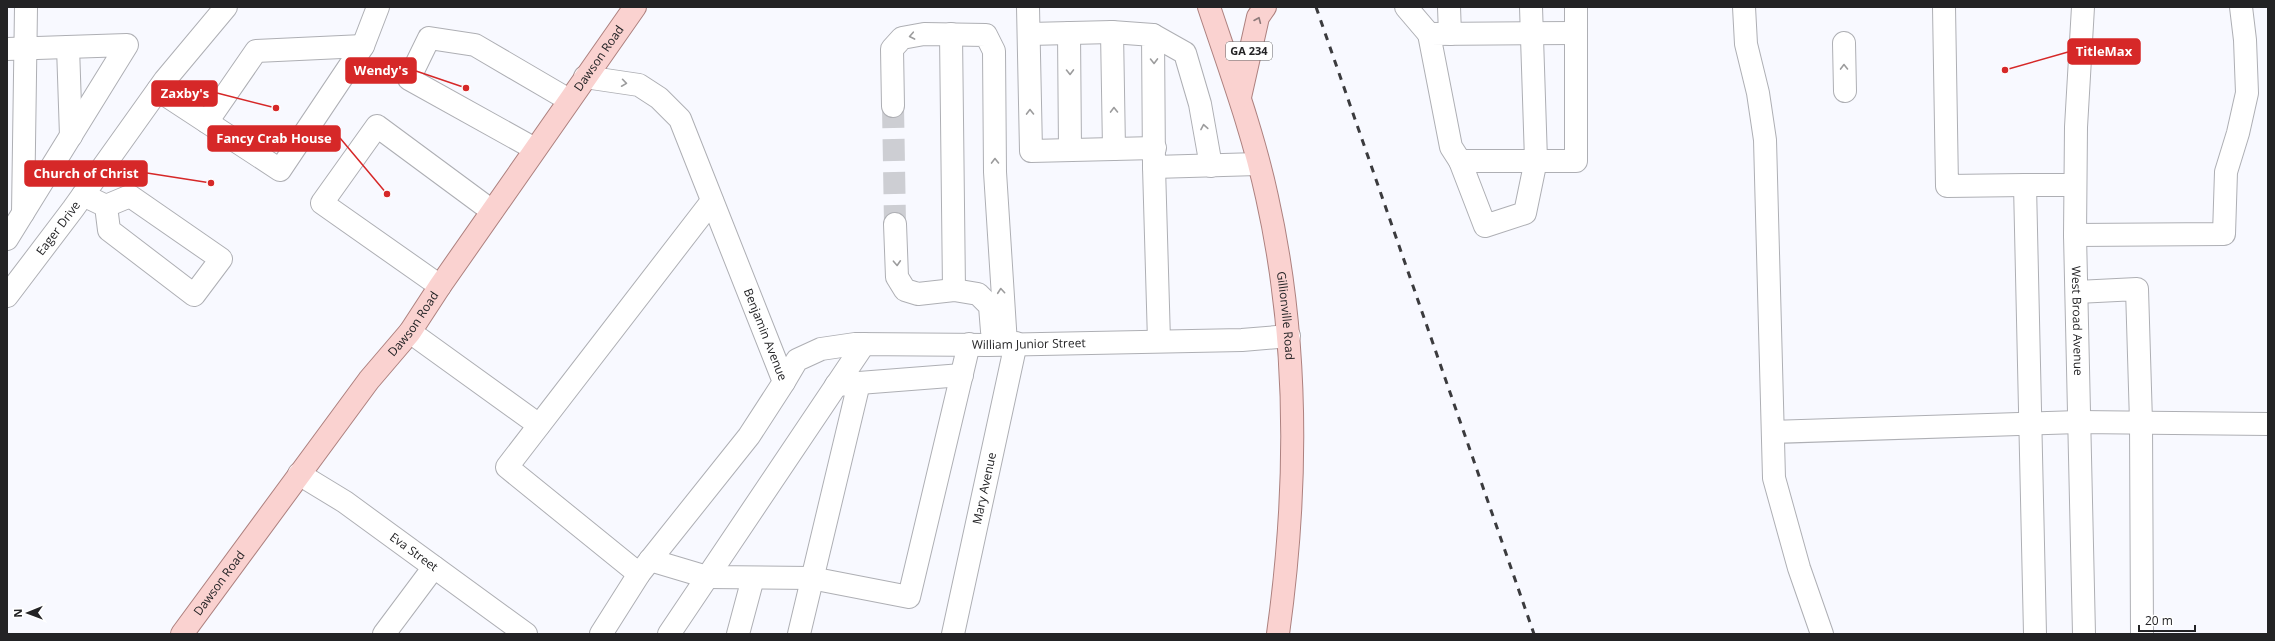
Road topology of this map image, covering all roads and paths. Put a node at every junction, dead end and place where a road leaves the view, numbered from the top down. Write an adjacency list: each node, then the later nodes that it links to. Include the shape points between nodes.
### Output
1 (26, 7): 28 (street)
2 (226, 7): 30 (street, Eager Drive)
3 (378, 7): 26 (street)
4 (635, 7): 29 (main road, Dawson Road)
5 (1028, 7): 21 (street)
6 (1209, 7): 32 (main road, Gillionville Road / GA 234)
7 (1266, 7): 32 (main road, GA 234, one-way to 7, via 1258,17)
8 (1406, 7): 22 (street)
9 (1449, 7): 23 (street)
10 (1531, 7): 18 (street)
11 (1576, 7): 19 (street)
12 (1744, 7): 74 (street, via 1746,44 1758,93 1765,140)
13 (1944, 7): 46 (street, via 1947,186)
14 (2083, 7): 45 (street, West Broad Avenue)
15 (2241, 7): 53 (street, via 2247,93 2226,172 2224,234)
16 (1112, 32): 17 (street); 24 (street); 38 (street, one-way to 16)
17 (1069, 33): 21 (street); 39 (street, one-way to 39)
18 (1532, 33): 19 (street); 23 (street); 41 (street)
19 (1576, 33): 41 (street, via 1576,161)
20 (951, 34): 34 (street, one-way to 34, via 924,34 902,38 892,49); 56 (street); 64 (street, one-way to 20, via 995,172 994,51 986,35)
21 (1029, 34): 39 (street, one-way to 21, via 1031,151)
22 (1429, 34): 23 (street); 42 (street, via 1451,147)
23 (1450, 34)
24 (1153, 35): 40 (street, one-way to 40); 44 (street, one-way to 24, via 1200,104 1185,53)
25 (1844, 43): 31 (street, one-way to 25)
26 (363, 46): 35 (street, via 256,50); 35 (street, via 280,170)
27 (68, 47): 28 (street); 36 (street); 36 (street, via 126,45)
28 (16, 49): 51 (street)
29 (585, 77): 33 (main road, Dawson Road); 48 (street, Benjamin Avenue, one-way to 48, via 639,85 659,98 680,119)
30 (158, 90): 35 (street); 47 (street, Eager Drive)
31 (1844, 91)
32 (1240, 98): 43 (main road, Gillionville Road / GA 234)
33 (569, 100): 37 (main road, Dawson Road); 37 (street, via 475,45 429,38 410,79)
34 (893, 106)
35 (207, 122)
36 (71, 136): 51 (street)
37 (535, 149): 50 (main road, Dawson Road)
38 (1114, 149): 39 (street); 40 (street)
39 (1070, 150)
40 (1155, 158): 44 (street); 61 (street)
41 (1536, 160): 42 (street); 42 (street, via 1525,213 1485,226)
42 (1460, 161)
43 (1258, 164): 44 (street); 60 (main road, Gillionville Road / GA 234, via 1273,227)
44 (1211, 166)
45 (2075, 184): 46 (street); 53 (street, West Broad Avenue)
46 (2025, 185): 69 (street)
47 (83, 195): 49 (street); 58 (street, Eager Drive)
48 (712, 201): 66 (street, Benjamin Avenue); 73 (street)
49 (106, 206): 49 (street, via 109,230 194,295 221,260 130,196)
50 (492, 211): 55 (main road, Dawson Road); 55 (street, via 377,126 322,203)
51 (23, 213): 54 (street)
52 (895, 224): 56 (street, one-way to 56, via 897,277 905,290 918,294)
53 (2075, 235): 57 (street, West Broad Avenue)
54 (7, 239)
55 (440, 286): 59 (main road, Dawson Road)
56 (954, 290): 64 (street, via 978,294 990,306)
57 (2076, 292): 70 (street, West Broad Avenue); 71 (street, via 2137,289)
58 (7, 296)
59 (410, 332): 73 (street); 75 (main road, Dawson Road, via 369,380)
60 (1289, 336): 61 (street, William Junior Street, via 1242,340); 89 (main road, Gillionville Road / GA 234, via 1293,466 1286,569)
61 (1159, 341): 64 (street, William Junior Street)
62 (864, 344): 63 (street, William Junior Street); 66 (street, William Junior Street, via 815,351 797,360); 68 (street)
63 (970, 344): 64 (street, William Junior Street); 65 (street)
64 (1005, 344): 88 (street, Mary Avenue)
65 (962, 375): 67 (street); 80 (street, via 909,597)
66 (784, 382): 77 (street, Benjamin Avenue, via 749,436)
67 (859, 383): 68 (street); 80 (street)
68 (836, 385): 78 (street)
69 (2030, 422): 70 (street); 74 (street); 91 (street)
70 (2079, 422): 71 (street); 92 (street, West Broad Avenue)
71 (2141, 422): 72 (street); 93 (street)
72 (2268, 424)
73 (539, 425): 77 (street, via 506,467)
74 (1774, 432): 90 (street, via 1774,478 1799,568)
75 (300, 474): 76 (street, Eva Street, via 345,502); 81 (main road, Dawson Road)
76 (434, 567): 82 (street); 83 (street, Eva Street)
77 (645, 567): 78 (street); 84 (street, Benjamin Avenue)
78 (707, 577): 79 (street); 85 (street)
79 (753, 578): 80 (street); 86 (street)
80 (811, 578): 87 (street)
81 (182, 634)
82 (384, 634)
83 (526, 634)
84 (601, 634)
85 (669, 634)
86 (738, 634)
87 (798, 634)
88 (953, 634)
89 (1278, 634)
90 (1822, 634)
91 (2035, 634)
92 (2084, 634)
93 (2142, 634)

